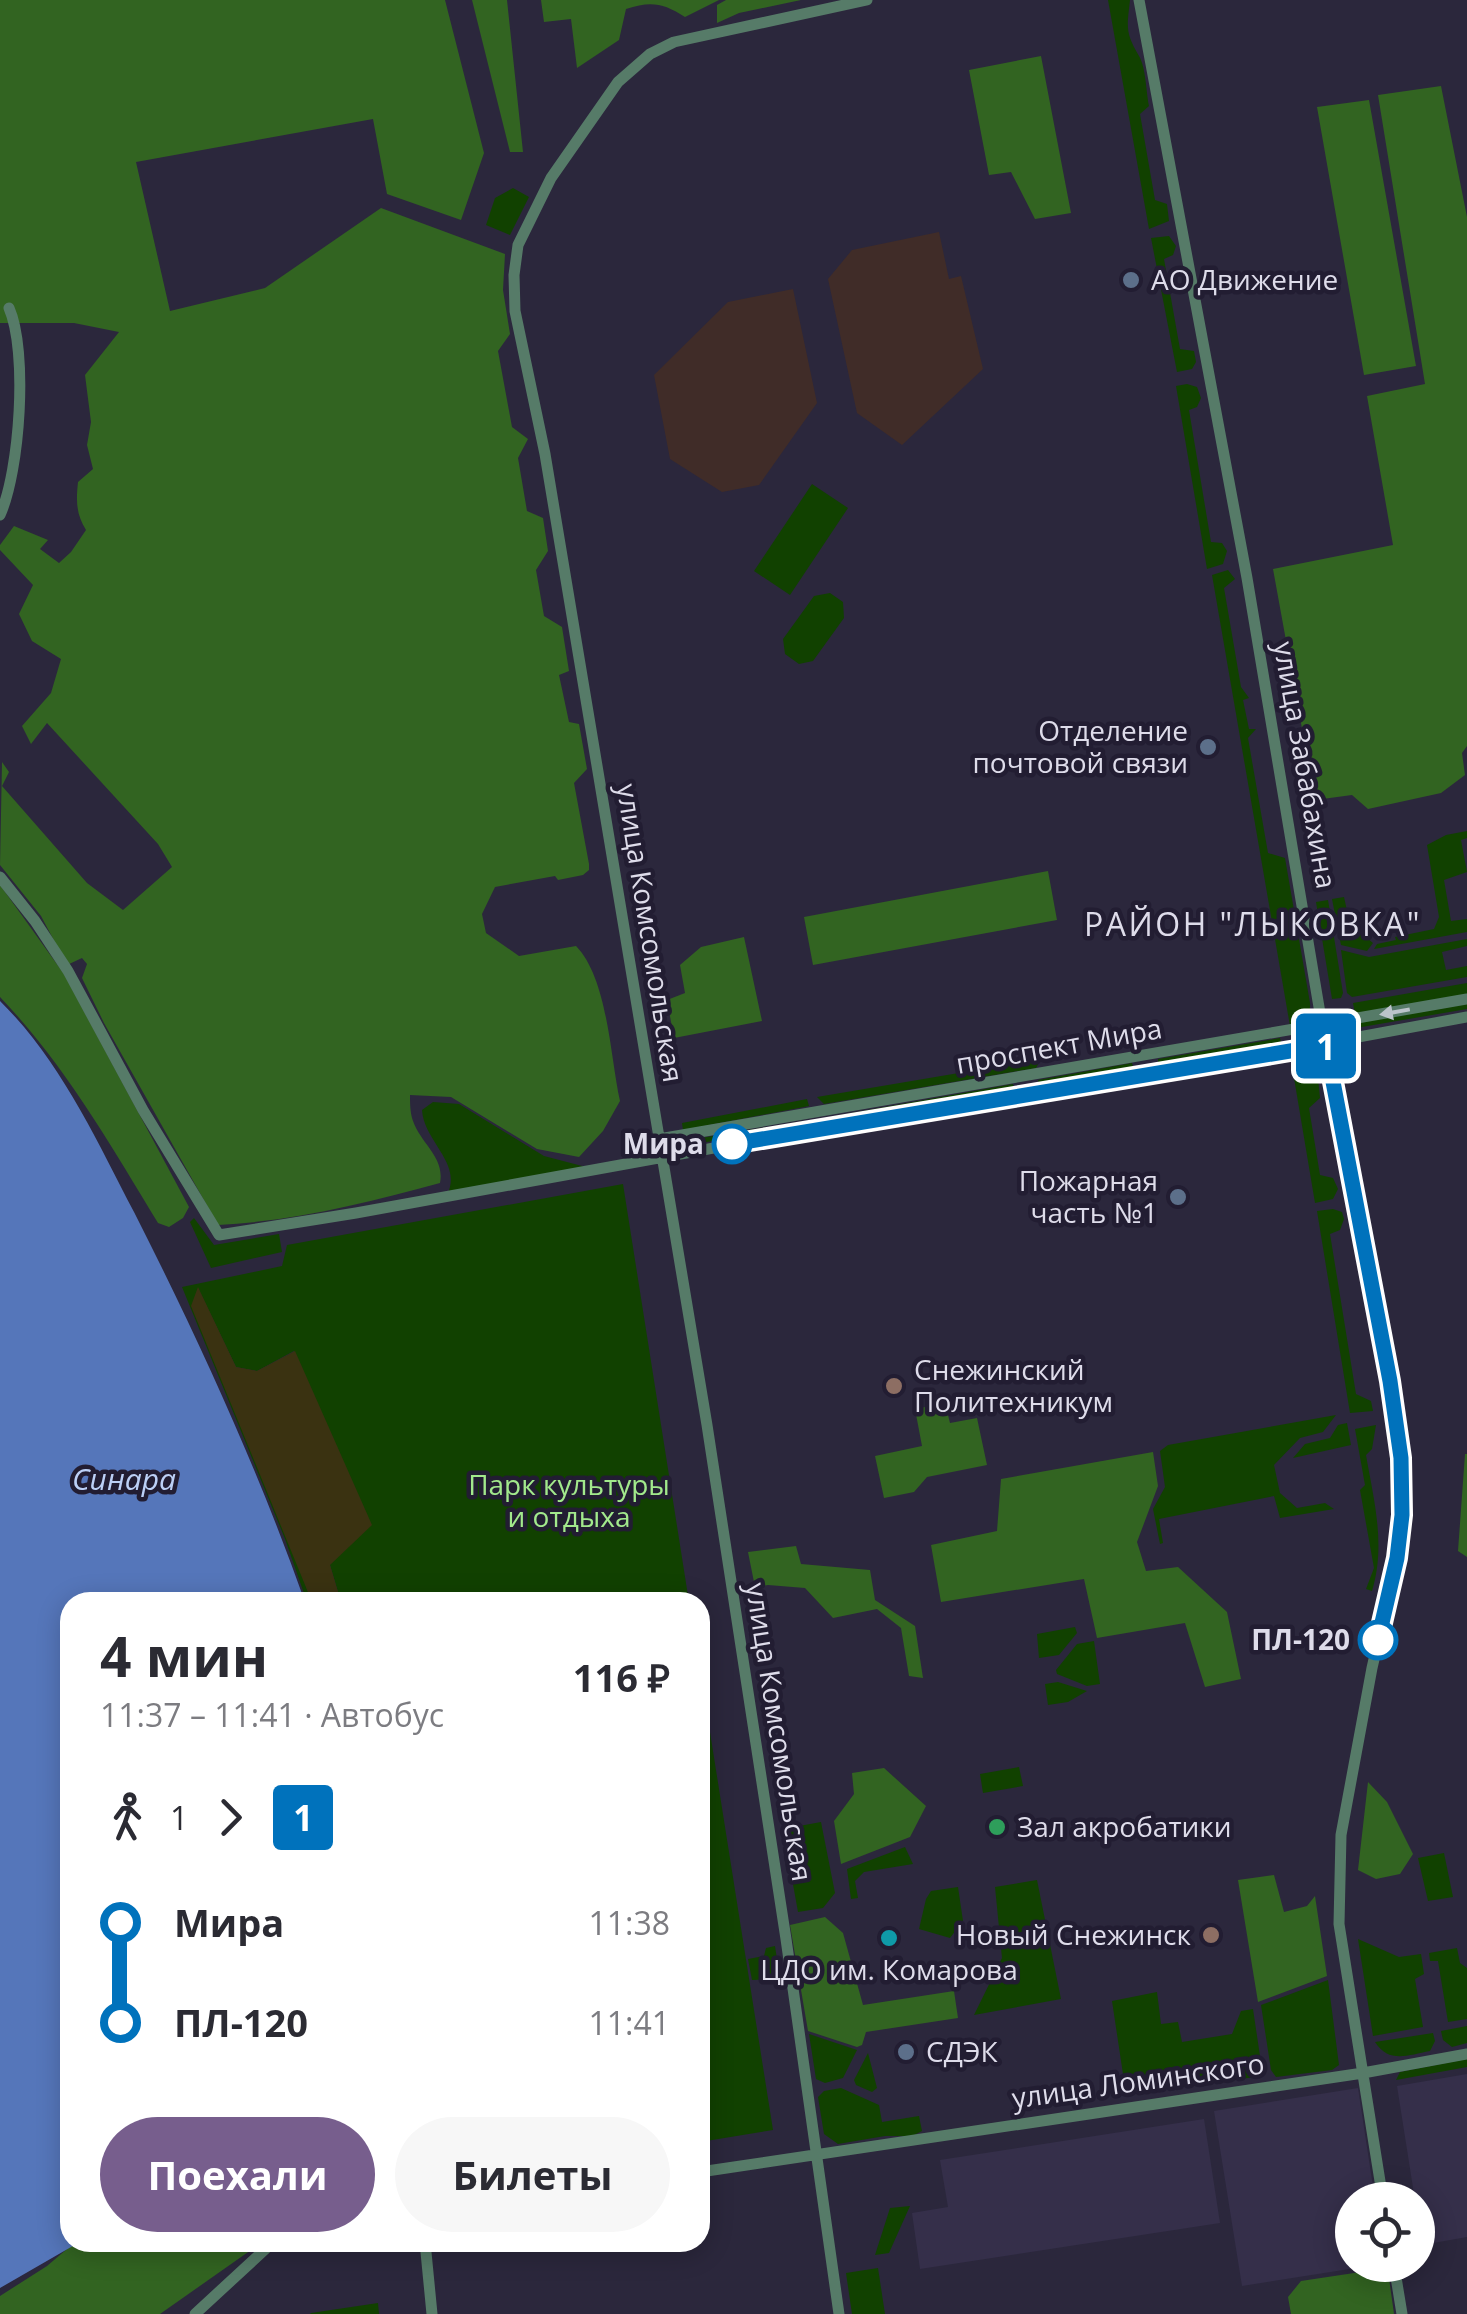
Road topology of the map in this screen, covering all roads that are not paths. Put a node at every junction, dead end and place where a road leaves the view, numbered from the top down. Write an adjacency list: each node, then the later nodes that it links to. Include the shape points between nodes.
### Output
1 (867, 0): 16 (street, улица Комсомольская, via 674,42 650,54 618,82 551,178 524,228 514,275 515,312 545,454)
2 (1139, 0): 8 (street, улица Забабахина)
3 (9, 308): 4 (street, via 16,335 18,436)
4 (0, 515)
5 (0, 877): 17 (street, проспект Мира, via 68,971 219,1235)
6 (1467, 999): 8 (street, проспект Мира, one-way to 8)
7 (1467, 1017): 9 (street, проспект Мира)
8 (1322, 1025): 9 (street, улица Забабахина); 10 (street, проспект Мира)
9 (1326, 1045): 11 (street, проспект Мира); 19 (street, улица Забабахина, via 1401,1458 1397,1558 1341,1835 1339,1924)
10 (1144, 1057): 11 (street); 12 (street, проспект Мира)
11 (1148, 1076): 13 (street, проспект Мира)
12 (1021, 1077): 13 (street); 14 (street, проспект Мира)
13 (1025, 1097): 15 (street, проспект Мира)
14 (814, 1112): 15 (street); 16 (street, проспект Мира)
15 (818, 1129): 17 (street, проспект Мира)
16 (659, 1138): 17 (street, улица Комсомольская)
17 (661, 1157): 20 (street, улица Комсомольская)
18 (1467, 2054): 19 (street, улица Ломинского)
19 (1363, 2073): 20 (street, улица Ломинского); 22 (street, улица Забабахина)
20 (816, 2154): 21 (street, улица Ломинского); 28 (street, улица Комсомольская)
21 (710, 2170)
22 (1381, 2182)
23 (262, 2252): 26 (street)
24 (426, 2252): 27 (street)
25 (1397, 2282): 29 (street)
26 (195, 2314)
27 (432, 2314)
28 (839, 2314)
29 (1402, 2314)

